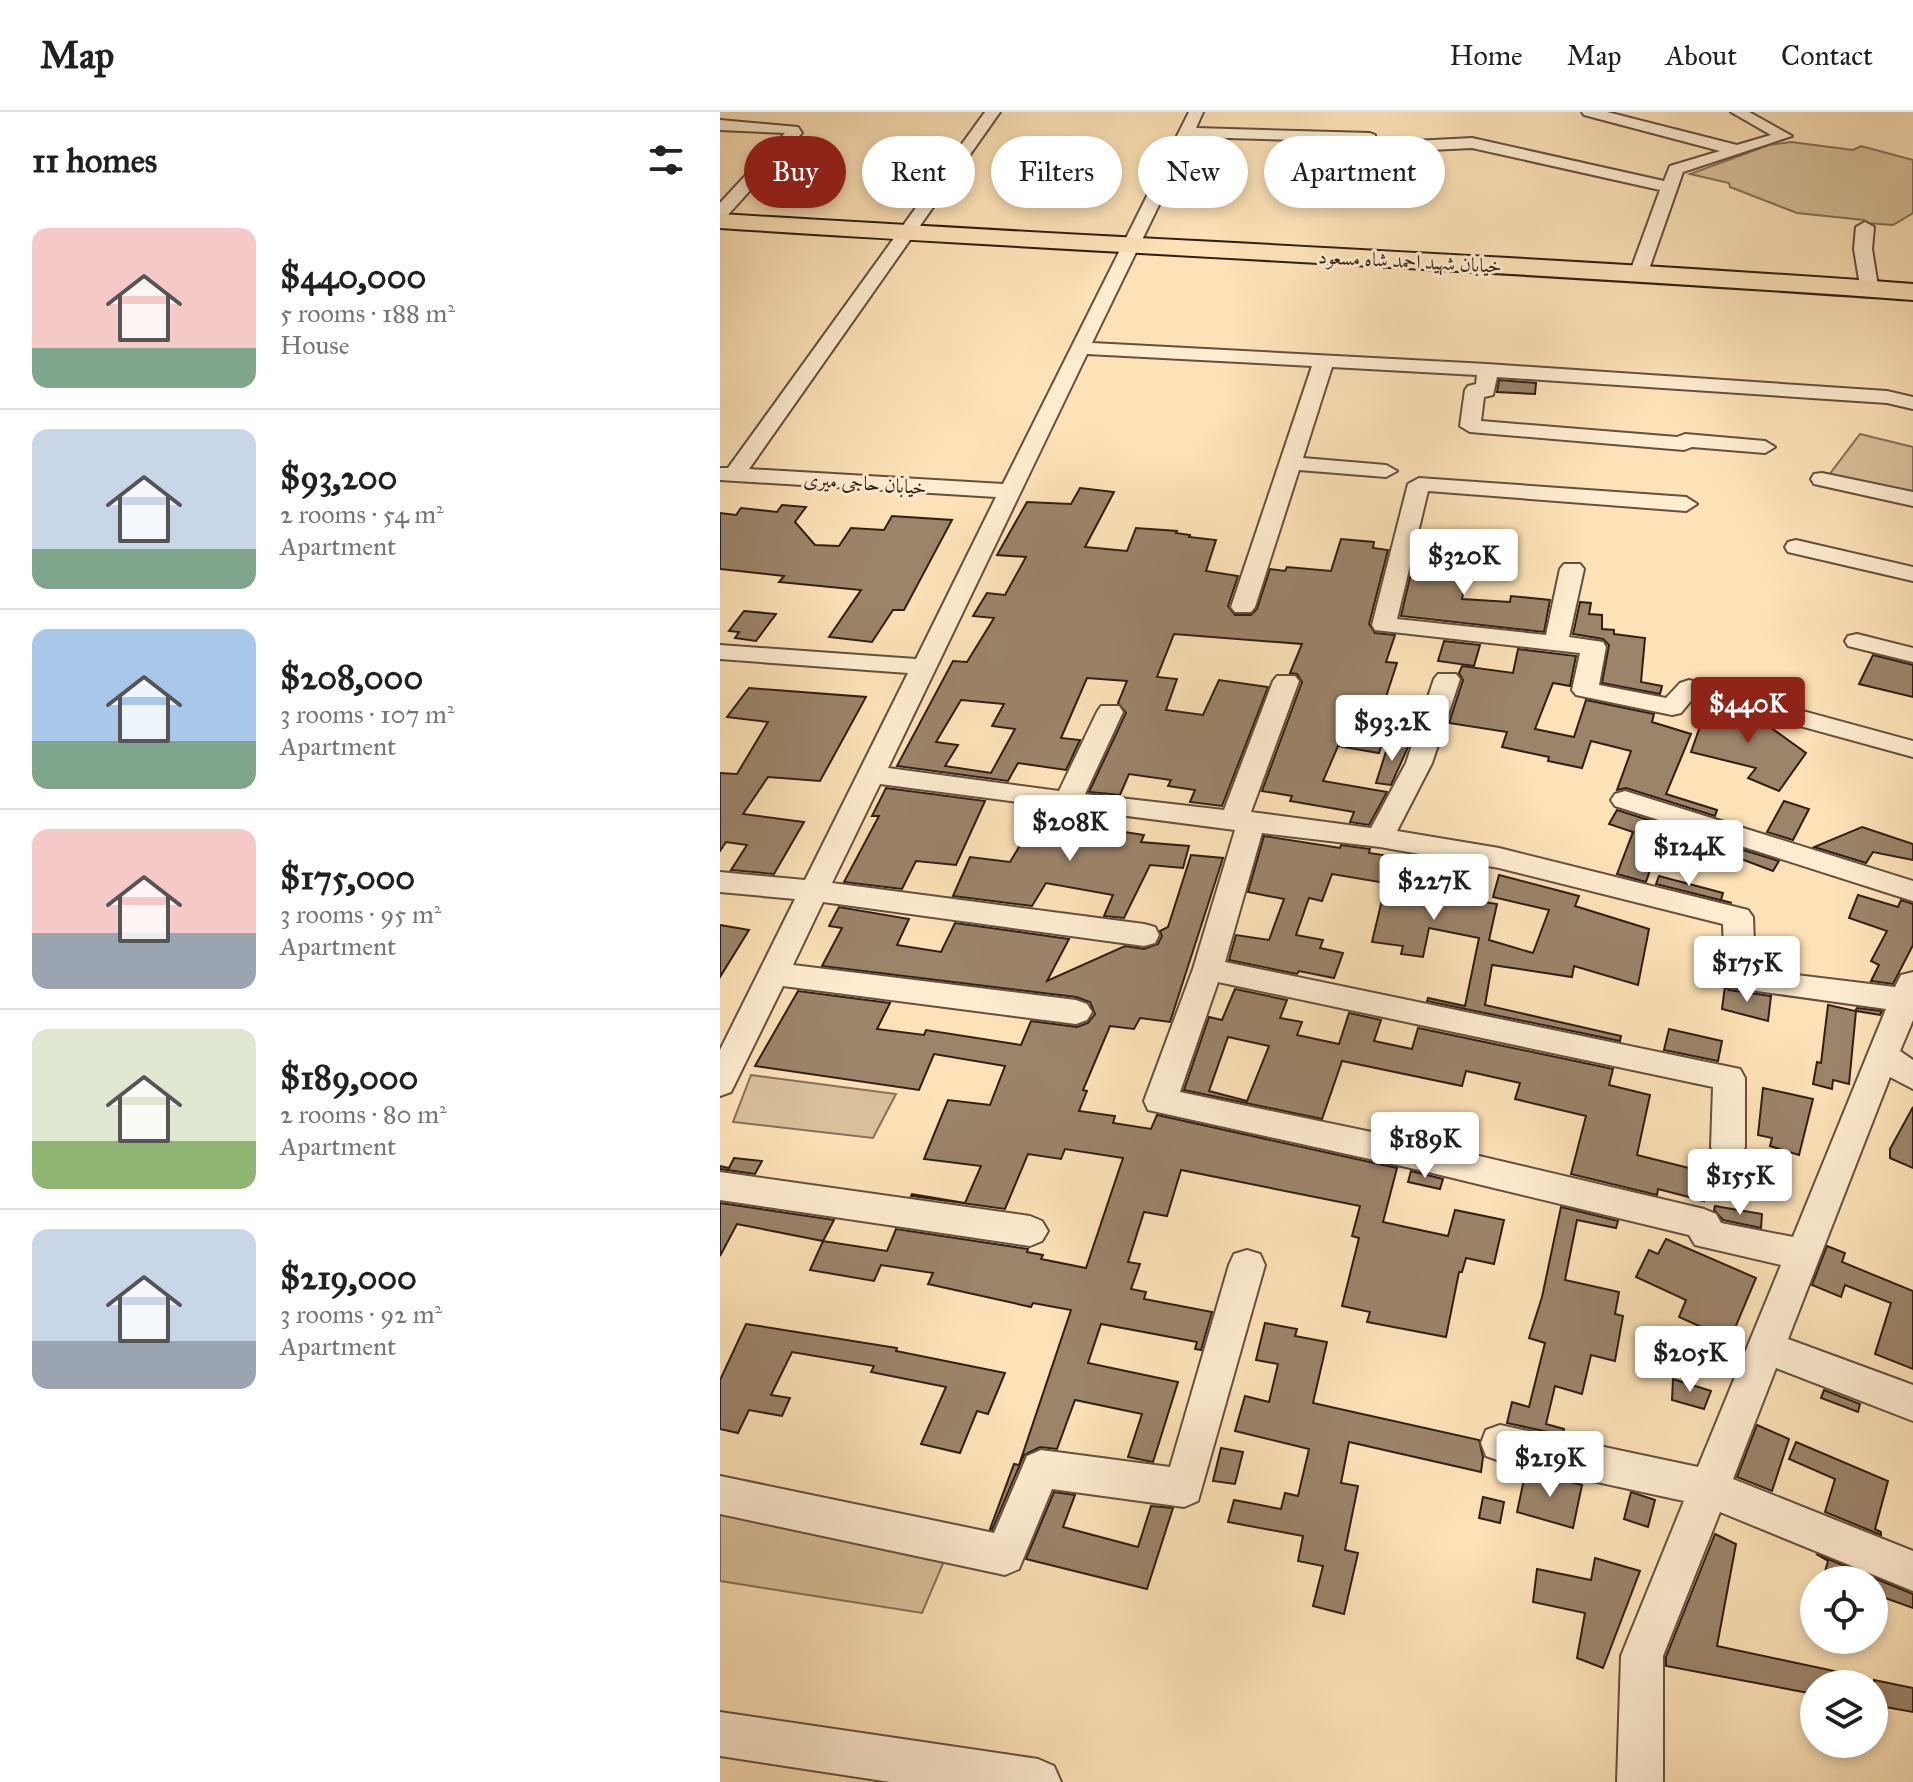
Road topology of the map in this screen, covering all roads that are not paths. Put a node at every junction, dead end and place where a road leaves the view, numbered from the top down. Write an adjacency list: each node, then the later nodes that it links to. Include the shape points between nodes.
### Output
1 (993, 112): 12 (street)
2 (1589, 112): 6 (street)
3 (1738, 112): 6 (street, via 1784,136)
4 (1191, 122): 7 (street, via 1370,138 1366,154 1429,143 1472,143); 13 (street)
5 (720, 125): 8 (street, via 794,133)
6 (1738, 150): 7 (street, via 1676,169)
7 (1670, 187): 14 (street)
8 (720, 213)
9 (720, 221): 12 (main road, خیابان شهید احمد شاه مسعود)
10 (1865, 227): 15 (street)
11 (720, 228): 12 (main road, خیابان شهید احمد شاه مسعود)
12 (907, 234): 13 (main road, خیابان شهید احمد شاه مسعود); 24 (street)
13 (1130, 247): 14 (main road, خیابان شهید احمد شاه مسعود); 17 (street)
14 (1639, 272): 15 (main road, خیابان شهید احمد شاه مسعود)
15 (1869, 286): 16 (main road, خیابان شهید احمد شاه مسعود)
16 (1913, 292)
17 (1080, 348): 18 (street); 26 (street)
18 (1324, 361): 19 (street); 22 (street)
19 (1487, 370): 20 (street); 21 (street, via 1486,391 1475,390 1470,426)
20 (1913, 403)
21 (1765, 447)
22 (1291, 463): 23 (street); 32 (street)
23 (1386, 471)
24 (727, 474): 26 (street, خیابان حاجی میری)
25 (1822, 479): 27 (street)
26 (1010, 491): 37 (street)
27 (1913, 499)
28 (1686, 504): 34 (street, via 1419,484 1384,625)
29 (1796, 547): 31 (street)
30 (1572, 569): 34 (street)
31 (1913, 574)
32 (1243, 607)
33 (1857, 641): 36 (street)
34 (1556, 643): 41 (street, via 1594,647 1585,690 1672,707 1689,688)
35 (720, 652): 37 (street)
36 (1913, 655)
37 (924, 667): 42 (street)
38 (1447, 679): 46 (street, via 1419,763)
39 (1286, 681): 45 (street)
40 (1110, 712): 44 (street)
41 (1913, 749)
42 (872, 774): 44 (street); 48 (street)
43 (1625, 800): 49 (street)
44 (1068, 801): 45 (street)
45 (1243, 821): 46 (street); 51 (street)
46 (1380, 838): 53 (street, via 1499,858 1738,917 1740,979)
47 (720, 882): 48 (street)
48 (814, 891): 50 (street); 52 (street)
49 (1913, 891)
50 (1144, 935)
51 (1208, 969): 57 (street, via 1729,1078); 60 (street, via 1160,1101 1704,1224 1707,1235)
52 (773, 974): 54 (street); 56 (street)
53 (1909, 991): 55 (street)
54 (1076, 1012)
55 (1898, 1066): 60 (street)
56 (720, 1083)
57 (1728, 1147)
58 (720, 1186): 59 (street)
59 (1030, 1231)
60 (1803, 1254): 62 (street)
61 (1247, 1265): 66 (street, via 1184,1488 1041,1469 1005,1555)
62 (1766, 1347): 63 (street); 65 (street)
63 (1913, 1403)
64 (1500, 1443): 65 (street)
65 (1709, 1488): 67 (street); 71 (street, via 1642,1656)
66 (720, 1495)
67 (1913, 1571)
68 (720, 1734): 69 (street)
69 (886, 1772): 70 (street)
70 (1038, 1782)
71 (1640, 1782)

